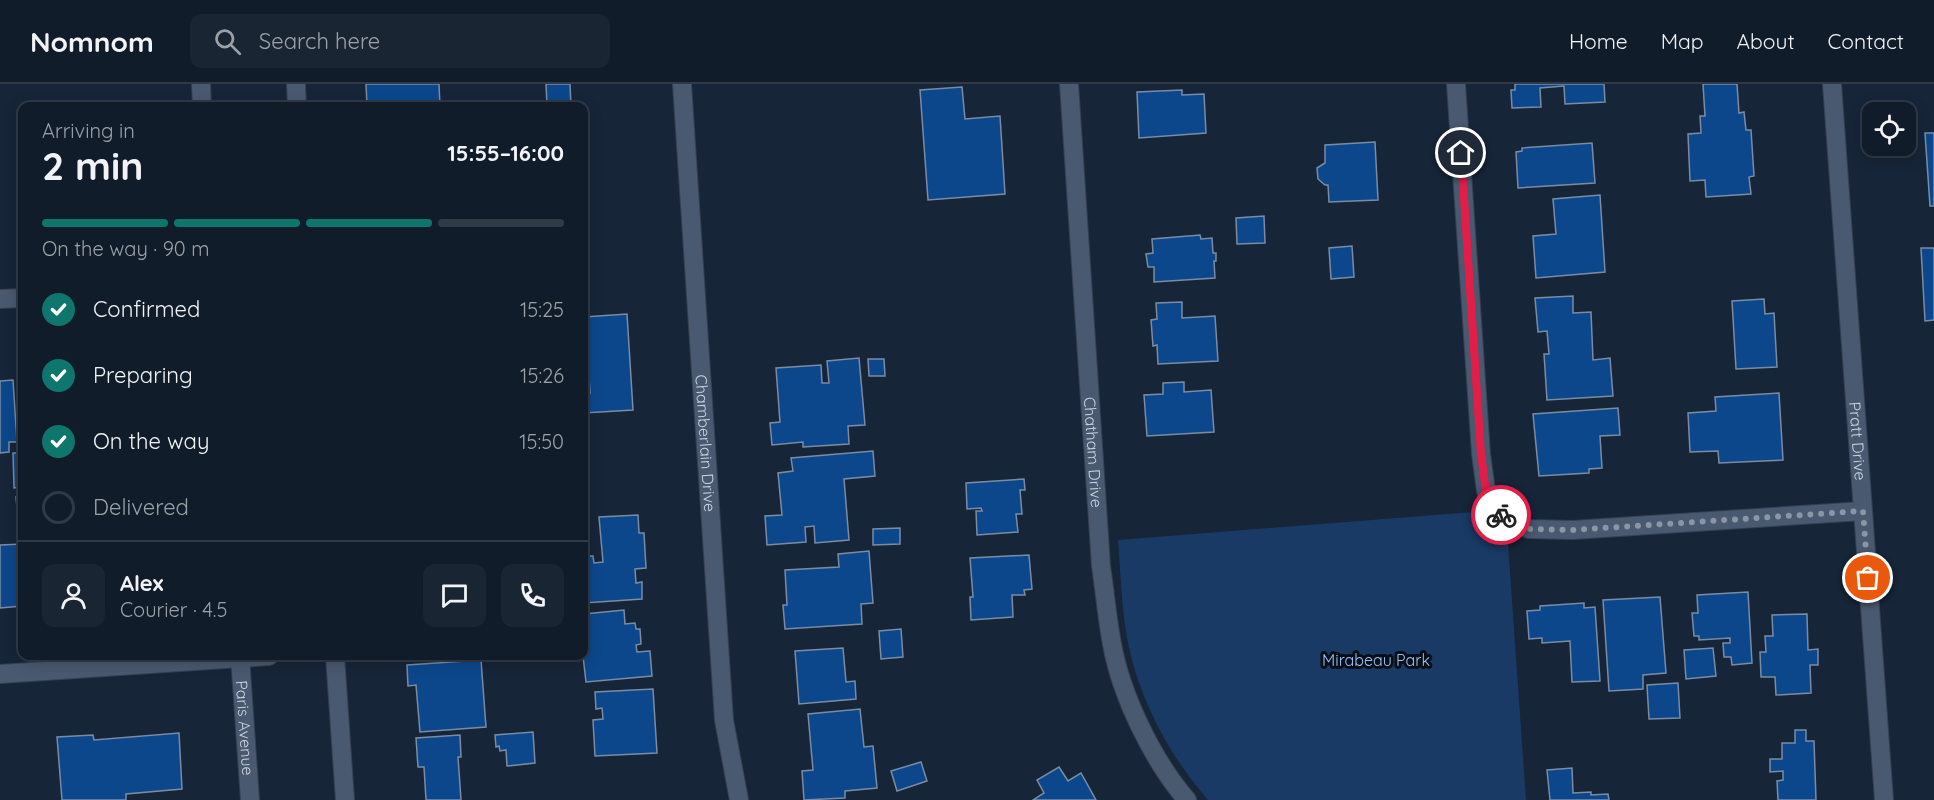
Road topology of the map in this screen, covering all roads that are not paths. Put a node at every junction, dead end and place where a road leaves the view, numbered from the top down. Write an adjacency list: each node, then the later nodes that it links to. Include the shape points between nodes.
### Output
1 (201, 84): 7 (street)
2 (296, 84): 8 (street)
3 (682, 84): 18 (street, Chamberlain Drive, via 724,720)
4 (1069, 84): 19 (street, Chatham Drive, via 1101,566 1112,646 1126,694 1152,747)
5 (1456, 84): 11 (street, via 1481,454 1486,491 1500,514 1529,529 1573,530)
6 (1832, 84): 11 (street, Pratt Drive)
7 (202, 102)
8 (297, 102)
9 (18, 298): 10 (street)
10 (0, 299)
11 (1863, 511): 20 (street, Pratt Drive)
12 (187, 660): 15 (street)
13 (240, 660): 16 (street, Paris Avenue)
14 (335, 660): 17 (street)
15 (0, 674)
16 (250, 800)
17 (345, 800)
18 (739, 800)
19 (1187, 800)
20 (1884, 800)

